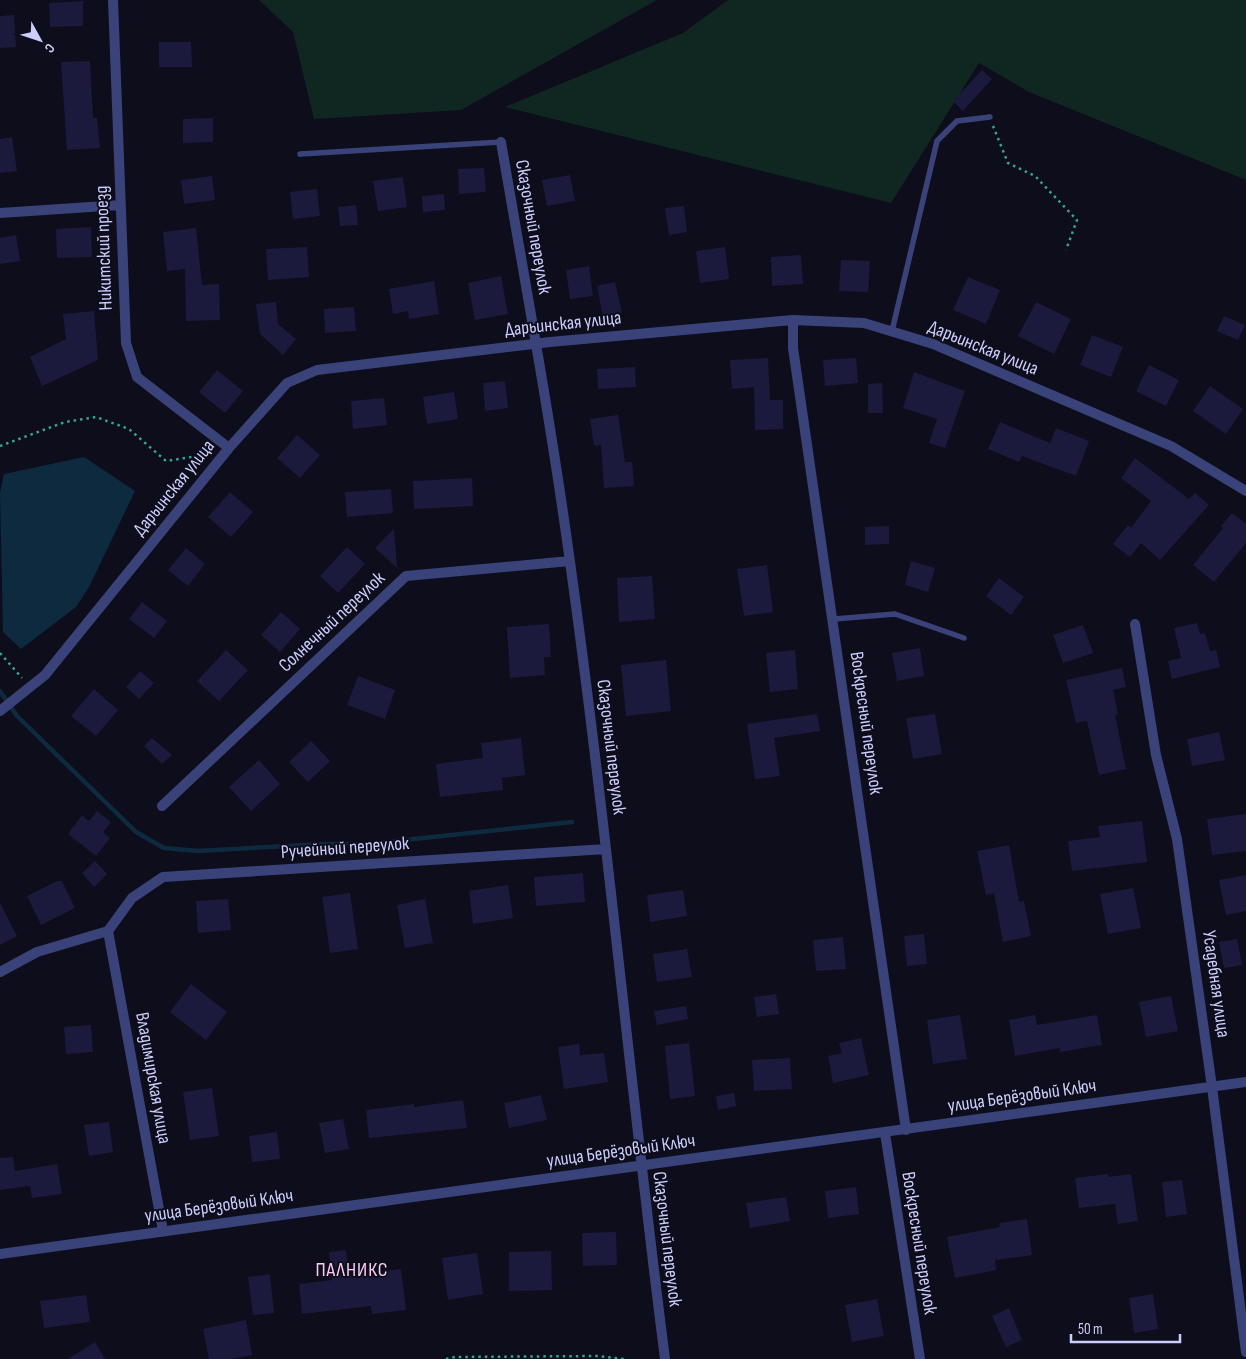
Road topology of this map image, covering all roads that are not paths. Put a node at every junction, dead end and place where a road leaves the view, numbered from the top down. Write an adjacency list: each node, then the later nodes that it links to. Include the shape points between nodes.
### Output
1 (113, 0): 5 (street, Никитский проезд)
2 (990, 117): 8 (lane, via 957,121 937,141)
3 (501, 142): 4 (lane); 9 (street, Сказочный переулок)
4 (300, 154)
5 (120, 205): 6 (street); 10 (street, Никитский проезд, via 126,343 138,377)
6 (0, 214)
7 (792, 320): 8 (street, Дарьинская улица, via 864,323); 9 (street, Дарьинская улица); 13 (street, Воскресный переулок, via 793,348)
8 (892, 331): 11 (street, Дарьинская улица, via 933,344 1170,446)
9 (535, 344): 10 (street, Дарьинская улица, via 317,370 287,383); 12 (street, Сказочный переулок)
10 (229, 448): 16 (street, Дарьинская улица, via 45,675)
11 (1246, 491)
12 (570, 560): 17 (street, Солнечный переулок, via 406,576); 18 (street, Сказочный переулок)
13 (834, 619): 15 (lane, via 895,614); 23 (street, Воскресный переулок)
14 (1135, 624): 22 (street, Усадебная улица, via 1156,755 1177,839)
15 (964, 638)
16 (0, 711)
17 (162, 806)
18 (606, 848): 19 (street, Ручейный переулок, via 163,877 132,898); 25 (street, Сказочный переулок)
19 (108, 931): 20 (street, via 37,952); 26 (street, Владимирская улица)
20 (0, 972)
21 (1246, 1082): 22 (street, улица Берёзовый Ключ)
22 (1212, 1087): 23 (street, улица Берёзовый Ключ); 28 (street, Усадебная улица)
23 (906, 1130): 24 (street, улица Берёзовый Ключ)
24 (885, 1133): 25 (street, улица Берёзовый Ключ); 30 (street, Воскресный переулок)
25 (640, 1166): 26 (street, улица Берёзовый Ключ); 29 (street, Сказочный переулок)
26 (163, 1231): 27 (street, улица Берёзовый Ключ)
27 (0, 1254)
28 (1246, 1352)
29 (665, 1359)
30 (920, 1359)

